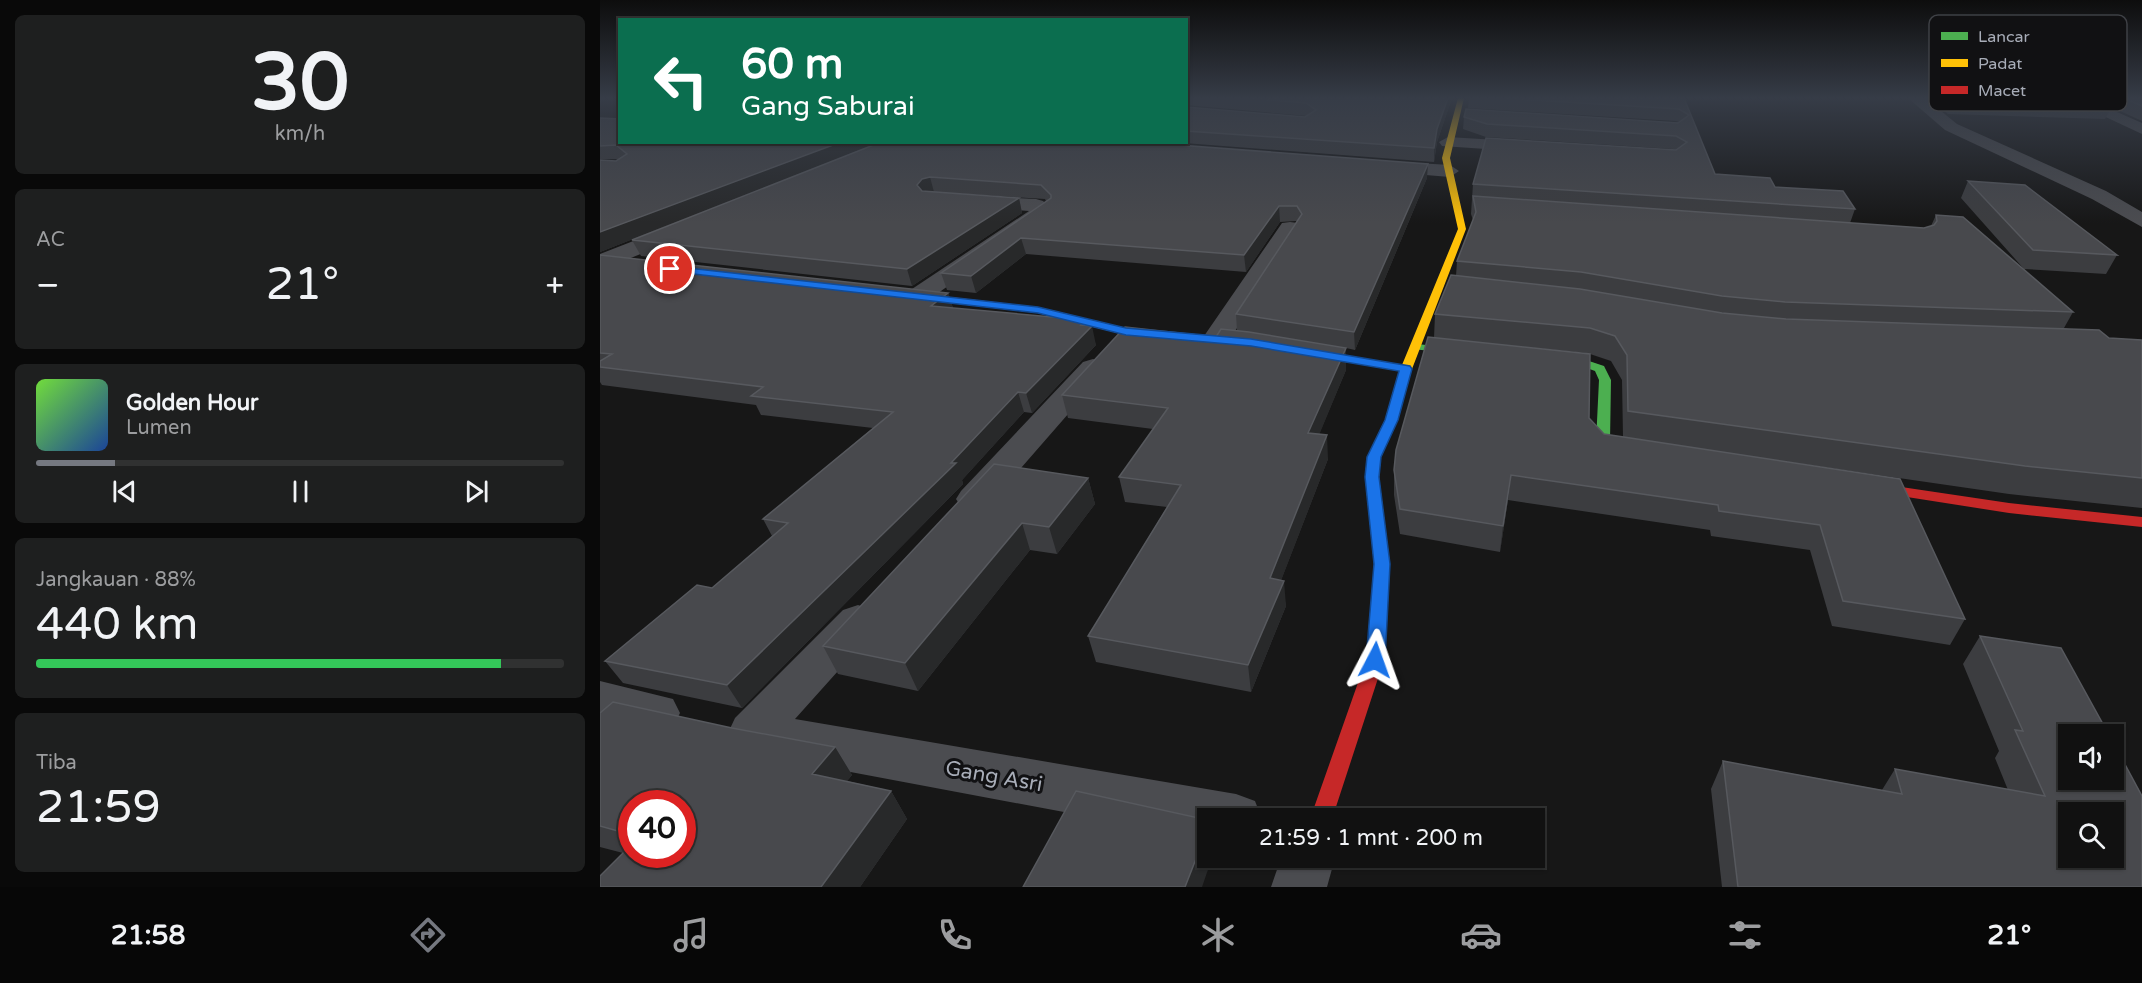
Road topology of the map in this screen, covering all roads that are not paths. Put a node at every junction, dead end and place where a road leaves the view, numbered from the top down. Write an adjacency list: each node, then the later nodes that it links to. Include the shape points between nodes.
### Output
1 (1978, 139): 9 (street, via 2099,195)
2 (1448, 142): 3 (street); 5 (street, via 1446,158)
3 (1550, 148)
4 (1362, 165): 5 (street)
5 (1450, 171): 7 (street)
6 (956, 201): 15 (street, via 1036,205 1043,211)
7 (1458, 206): 8 (street); 19 (street, via 1462,229 1451,290)
8 (1482, 208)
9 (2142, 221)
10 (696, 223): 12 (street)
11 (1290, 228): 18 (street)
12 (601, 261): 13 (street)
13 (638, 265)
14 (895, 294): 15 (street)
15 (918, 296): 16 (street, via 1038,310)
16 (1126, 332): 17 (street); 26 (street)
17 (1182, 336)
18 (1216, 339)
19 (1416, 347): 21 (street); 23 (street)
20 (1284, 348): 23 (street)
21 (1484, 354)
22 (1529, 358): 24 (street, via 1600,369 1605,380 1604,442 1612,448)
23 (1406, 369): 31 (street, via 1391,420 1374,457 1372,477 1382,564 1375,660)
24 (1655, 455)
25 (1844, 483): 27 (street, via 2009,508)
26 (953, 520)
27 (2142, 522)
28 (881, 597): 30 (street)
29 (600, 700): 30 (street, Gang Asri)
30 (752, 734): 32 (street, Gang Asri)
31 (1325, 808)
32 (1197, 812)
33 (1305, 868): 34 (street)
34 (1299, 887)

